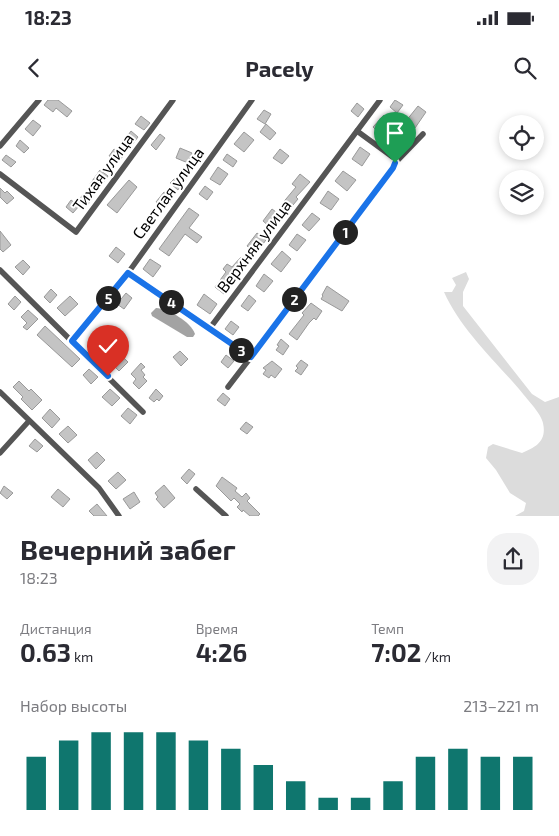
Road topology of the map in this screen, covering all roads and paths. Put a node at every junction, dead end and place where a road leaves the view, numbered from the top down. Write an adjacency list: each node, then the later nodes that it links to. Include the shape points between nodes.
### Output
1 (39, 100): 7 (street)
2 (173, 100): 9 (street, Тихая улица, via 76,232)
3 (252, 100): 11 (street, Светлая улица)
4 (380, 100): 5 (street, Верхняя улица)
5 (357, 131): 8 (street, via 394,158); 12 (street, Верхняя улица)
6 (423, 134): 8 (street)
7 (0, 146)
8 (395, 163): 14 (street)
9 (0, 174)
10 (0, 270): 13 (street)
11 (128, 273): 12 (street); 13 (street, Светлая улица)
12 (210, 328): 14 (street)
13 (72, 341): 17 (street)
14 (251, 357): 15 (street)
15 (228, 387)
16 (0, 392): 18 (street)
17 (143, 412)
18 (29, 421): 19 (street); 21 (street, via 99,488)
19 (0, 453)
20 (196, 489): 22 (street)
21 (119, 516)
22 (226, 516)

